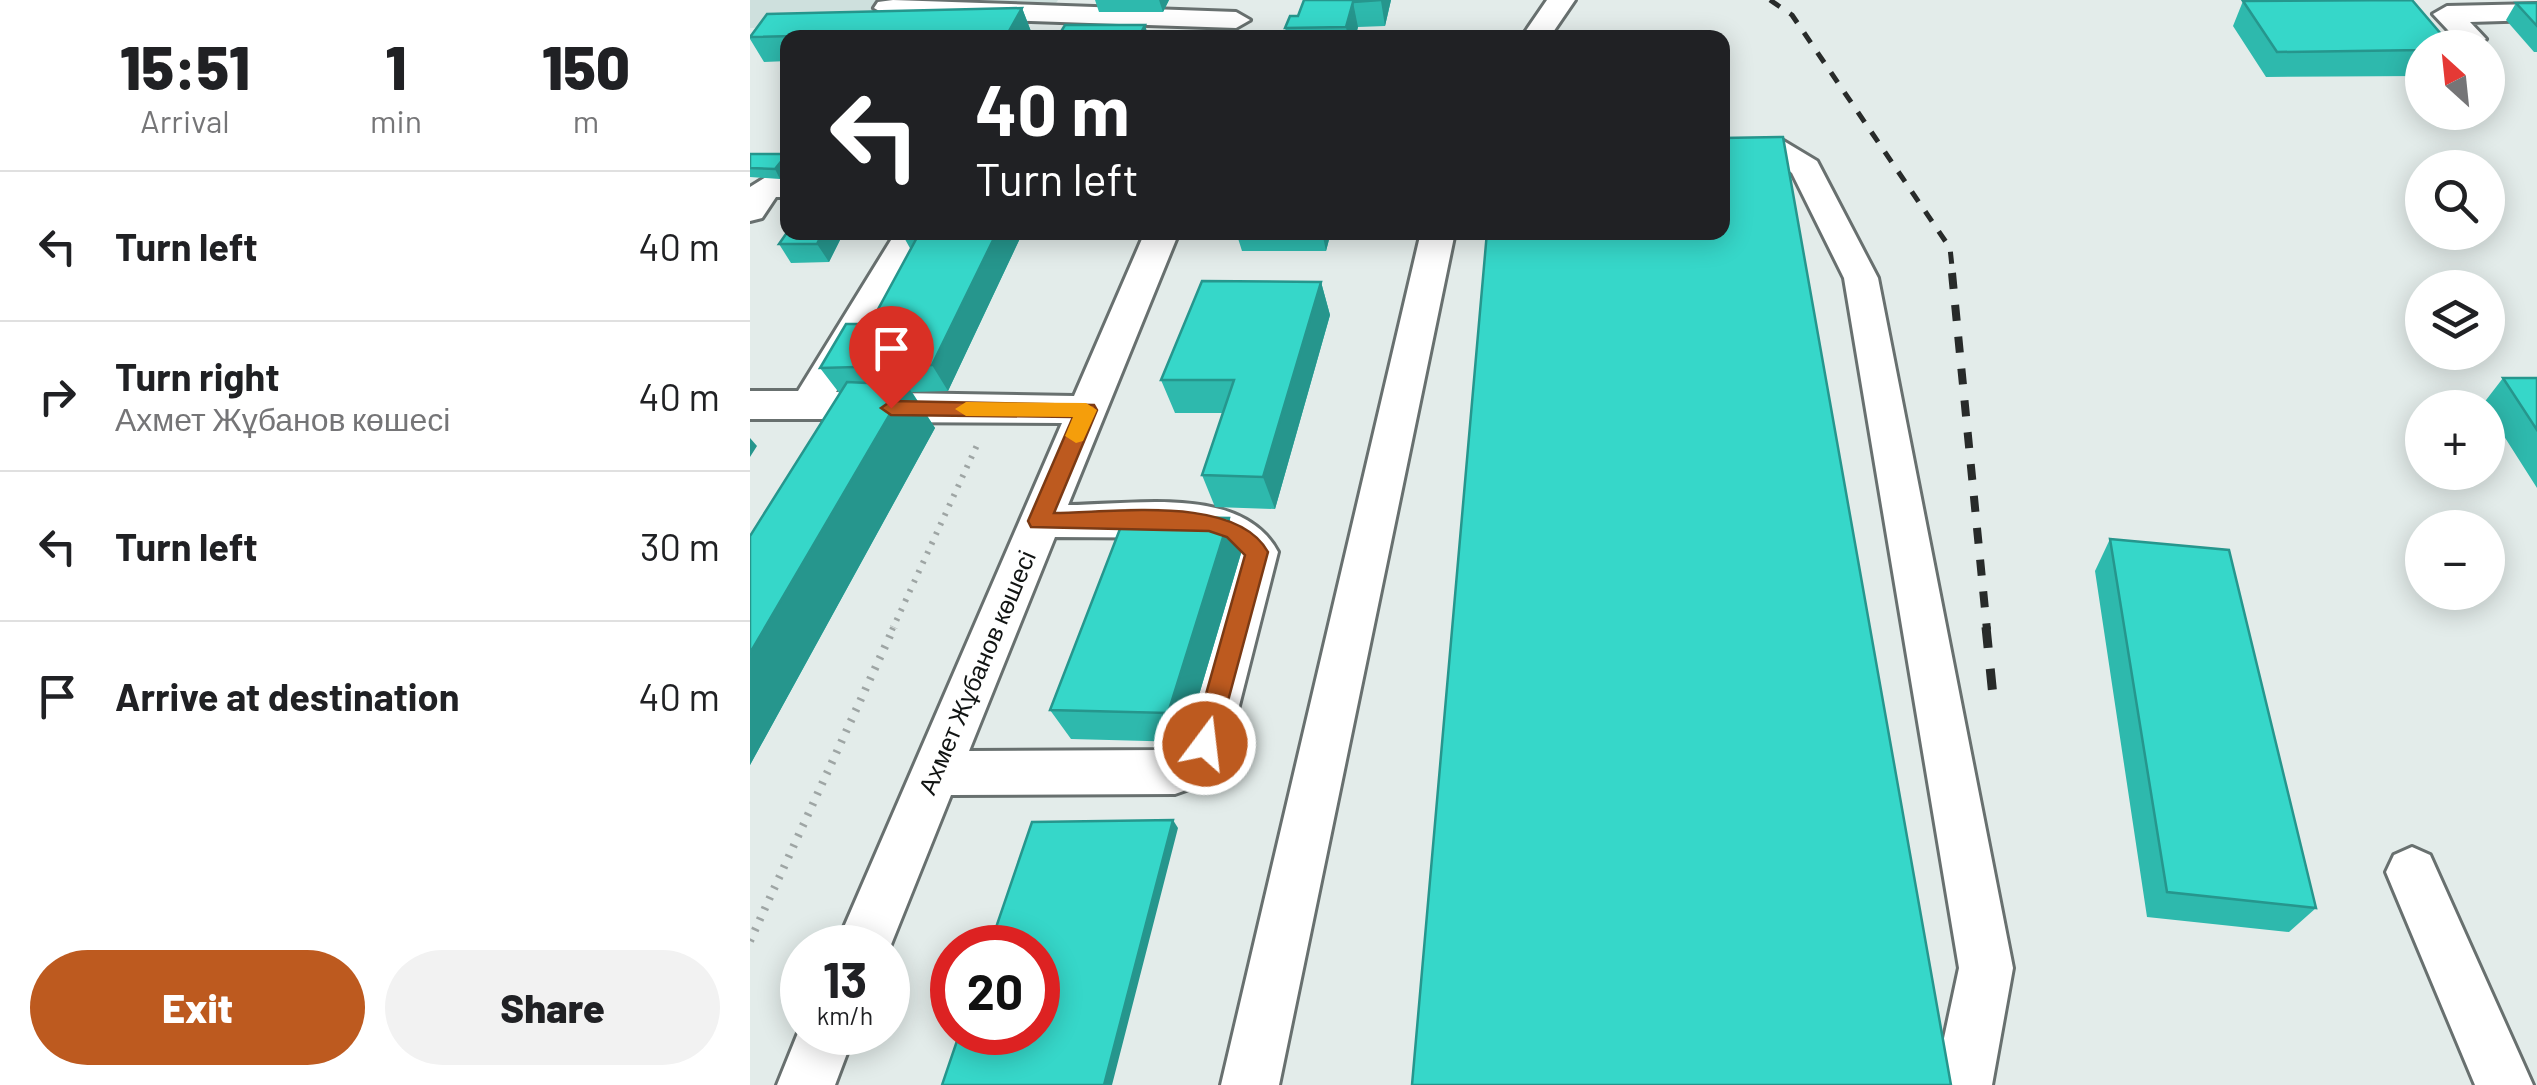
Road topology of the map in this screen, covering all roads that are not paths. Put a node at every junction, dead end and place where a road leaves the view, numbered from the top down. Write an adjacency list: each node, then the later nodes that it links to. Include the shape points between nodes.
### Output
1 (1561, 0): 6 (street)
2 (888, 8): 3 (street)
3 (1178, 9): 5 (street)
4 (2537, 12): 7 (street, via 2447,14)
5 (1237, 19)
6 (1540, 30)
7 (2463, 30)
8 (1730, 150): 26 (street, via 1782,150 1806,168 1860,278 1986,968)
9 (780, 187): 10 (street, via 766,188)
10 (750, 211)
11 (908, 240): 15 (street)
12 (1159, 240): 17 (street, Ахмет Жұбанов көшесі)
13 (1436, 240): 25 (street)
14 (750, 405): 15 (street)
15 (808, 405): 16 (street)
16 (857, 407): 17 (street); 18 (street)
17 (1086, 410): 19 (street, Ахмет Жұбанов көшесі)
18 (818, 472)
19 (1039, 521): 20 (street, Ахмет Жұбанов көшесі); 20 (street, via 1210,522 1235,531 1257,552 1205,744 1175,772)
20 (932, 773): 22 (street, Ахмет Жұбанов көшесі)
21 (2412, 872): 27 (street)
22 (871, 925)
23 (818, 1055): 24 (street)
24 (806, 1085)
25 (1250, 1085)
26 (1963, 1085)
27 (2504, 1085)

